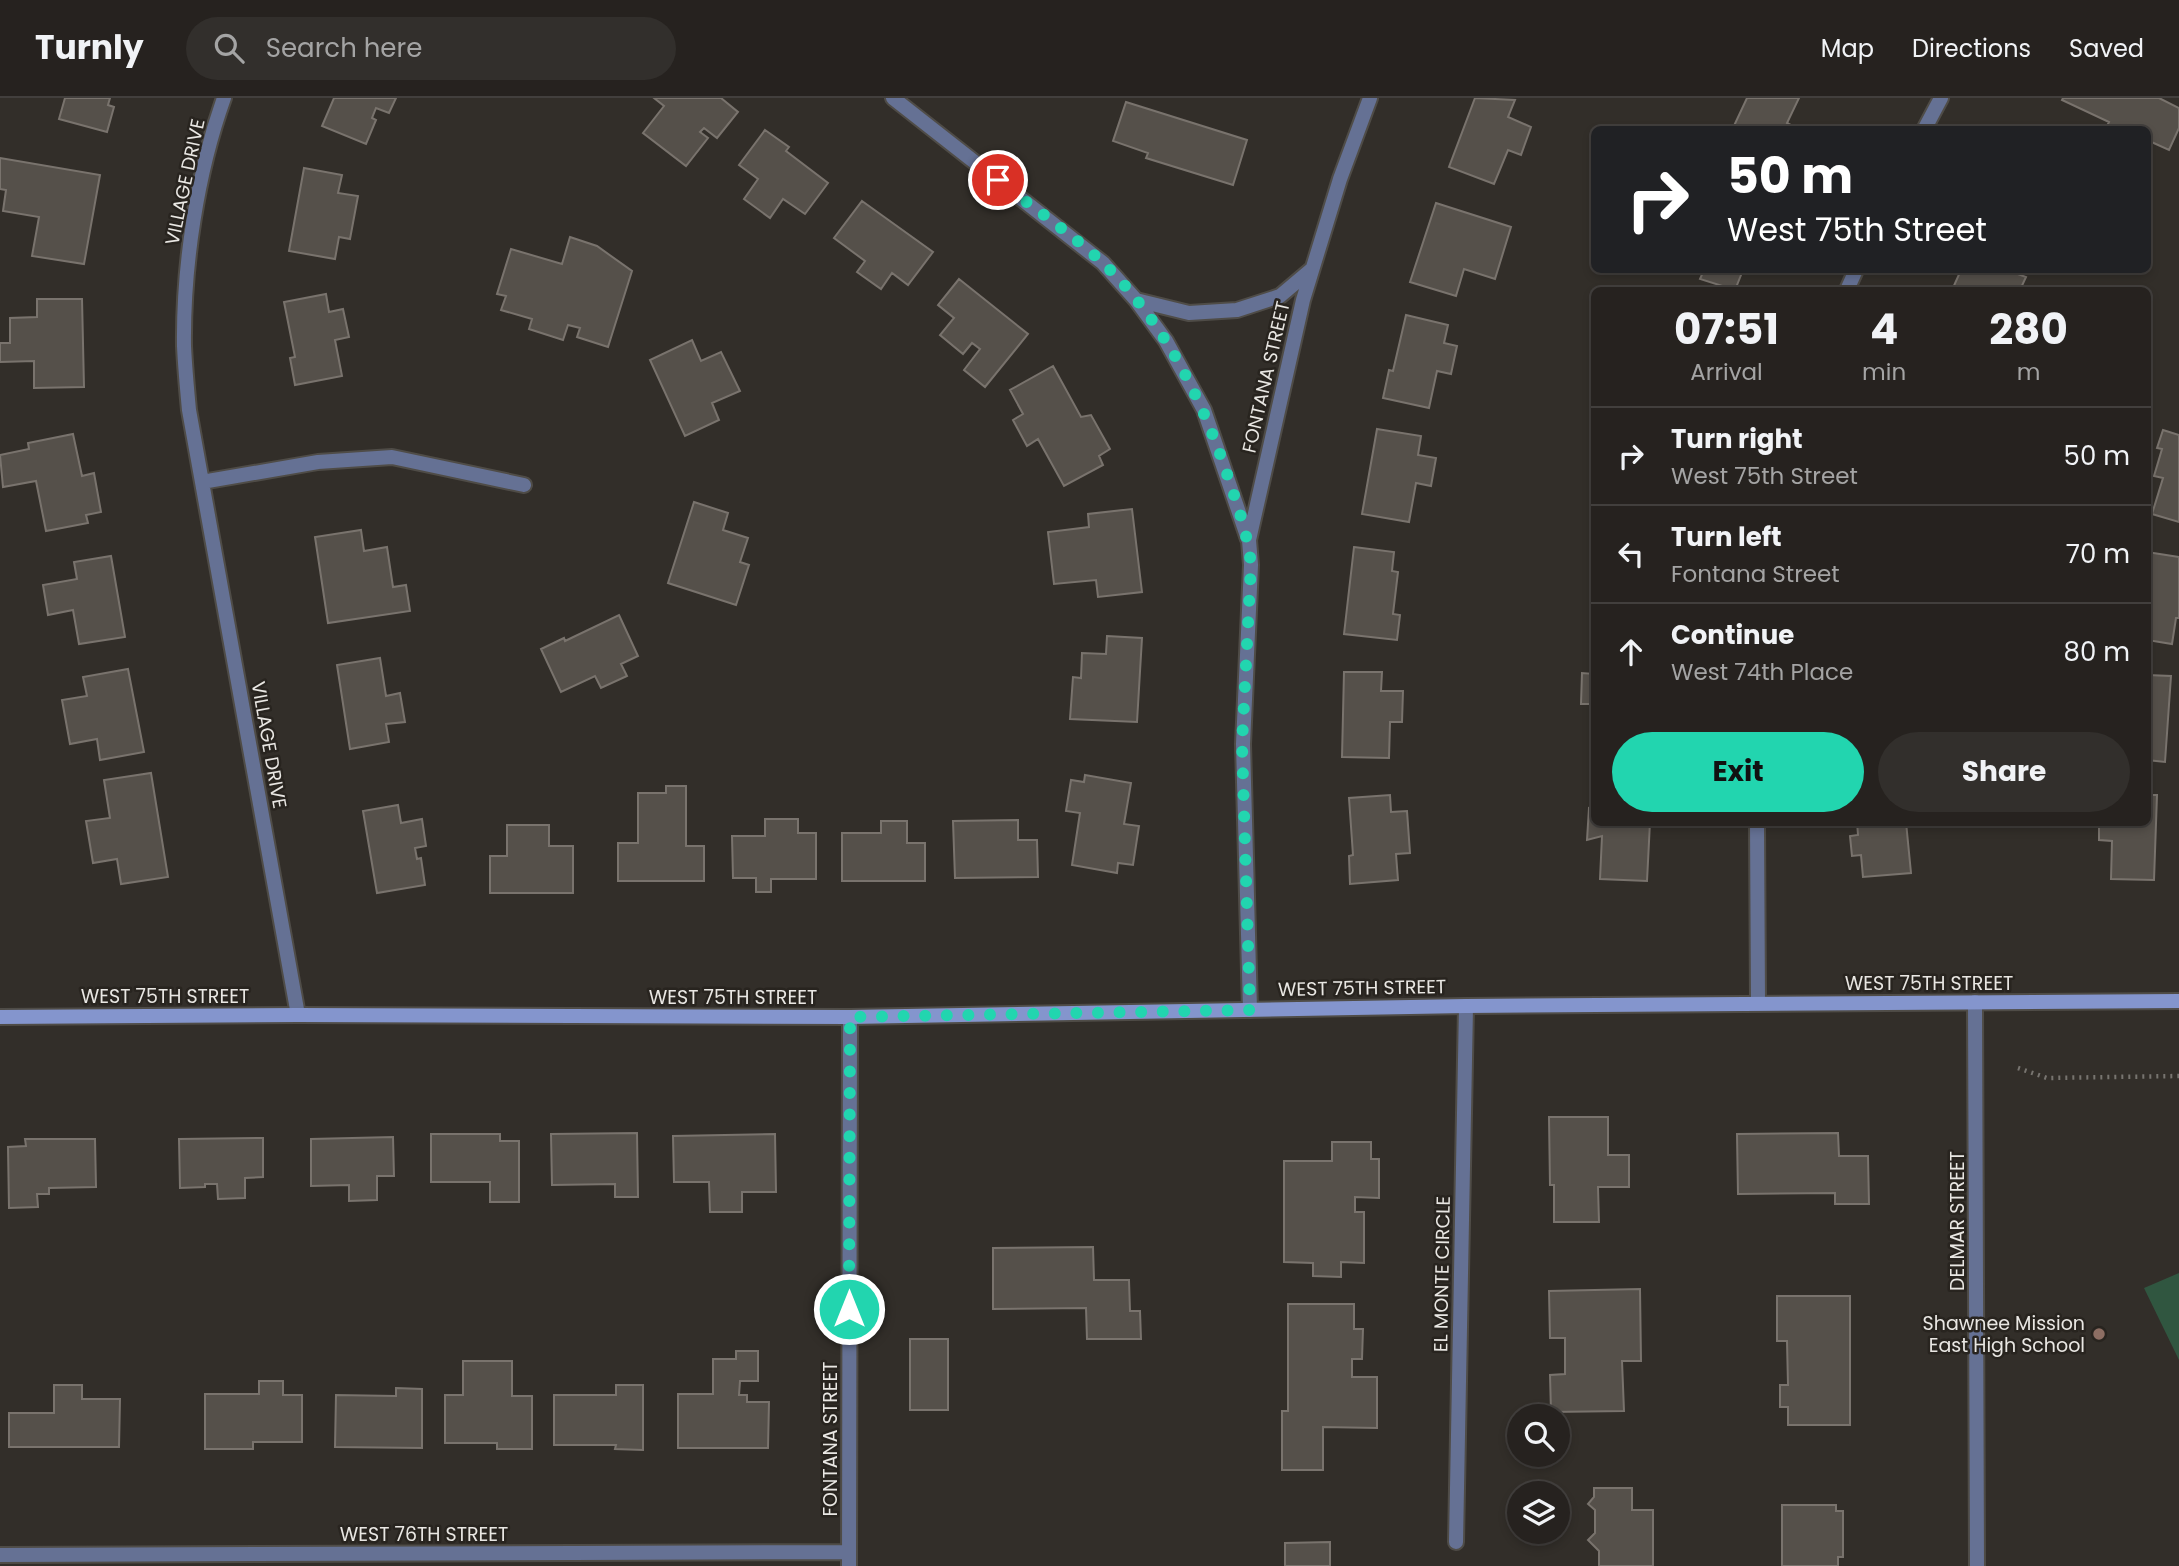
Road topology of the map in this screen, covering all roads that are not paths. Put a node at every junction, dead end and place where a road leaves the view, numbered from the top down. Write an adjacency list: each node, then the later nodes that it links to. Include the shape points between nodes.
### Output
1 (225, 98): 8 (street, VILLAGE DRIVE, via 204,168 188,262 184,345 189,410)
2 (893, 98): 7 (street, via 1103,263)
3 (1370, 98): 6 (street, FONTANA STREET)
4 (1941, 98): 5 (street)
5 (1926, 126)
6 (1312, 269): 7 (street, via 1280,296 1237,310 1188,313); 10 (street, FONTANA STREET)
7 (1136, 300): 10 (street, via 1166,341 1204,410)
8 (202, 482): 9 (street, via 318,462 392,457); 17 (street, VILLAGE DRIVE)
9 (524, 485)
10 (1249, 540): 16 (street, FONTANA STREET, via 1242,744)
11 (1757, 826): 14 (street)
12 (2179, 1001): 13 (main road, WEST 75TH STREET)
13 (1975, 1002): 14 (main road, WEST 75TH STREET); 23 (street, DELMAR STREET)
14 (1758, 1003): 15 (main road, WEST 75TH STREET)
15 (1466, 1006): 16 (main road, WEST 75TH STREET); 20 (street, EL MONTE CIRCLE)
16 (1250, 1010): 19 (main road, WEST 75TH STREET)
17 (298, 1015): 18 (main road, WEST 75TH STREET); 19 (main road, WEST 75TH STREET)
18 (0, 1017)
19 (850, 1017): 22 (street, FONTANA STREET)
20 (1455, 1542)
21 (0, 1555): 22 (street, WEST 76TH STREET)
22 (849, 1559)
23 (1977, 1566)

